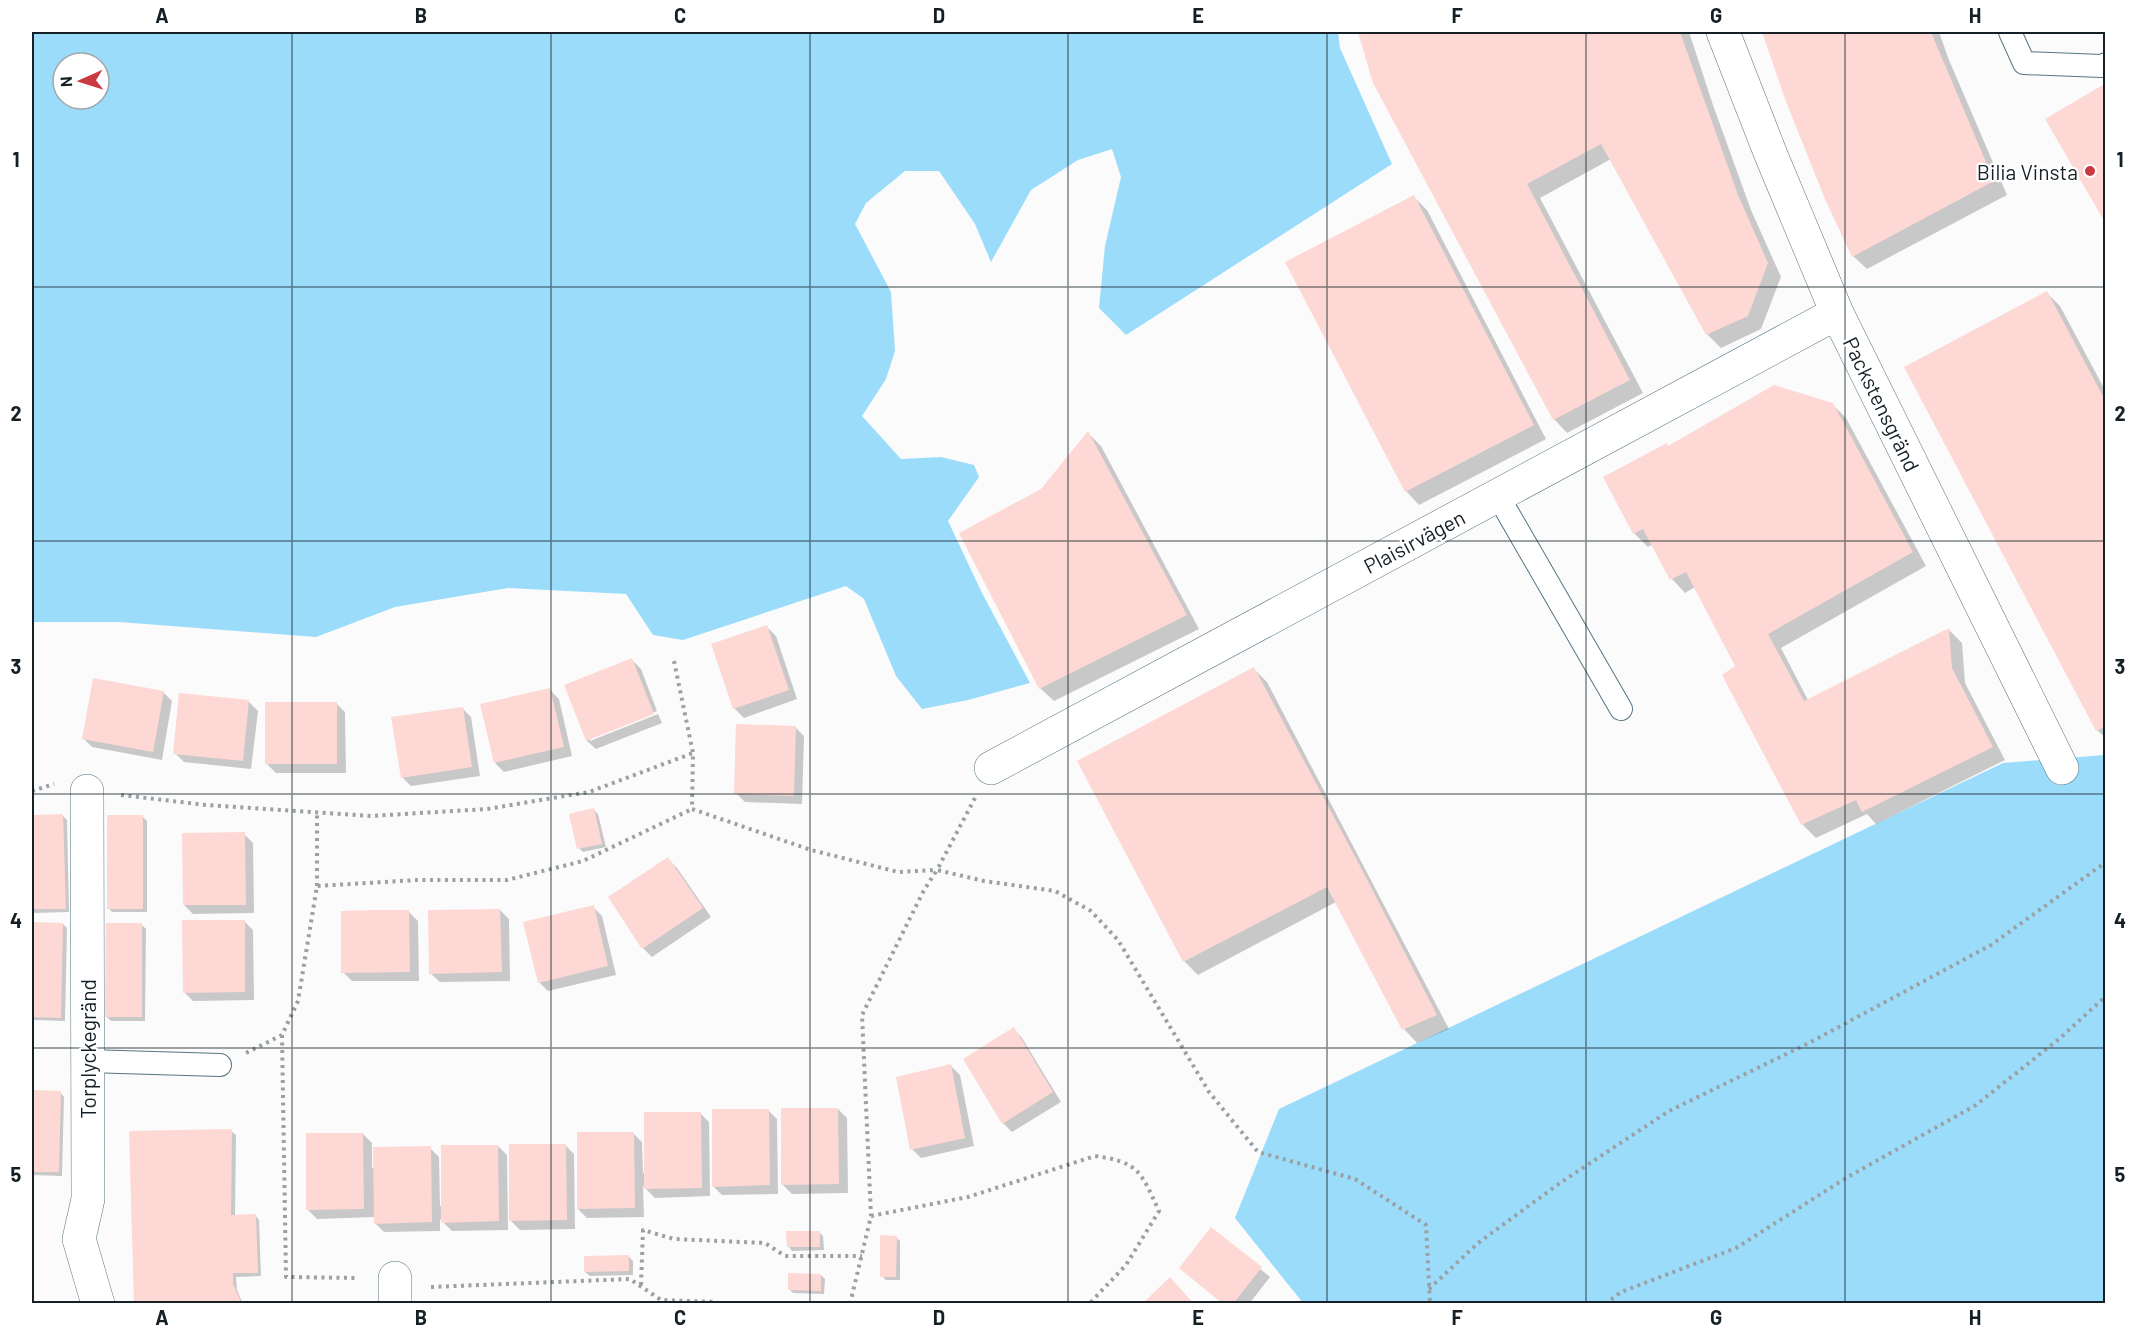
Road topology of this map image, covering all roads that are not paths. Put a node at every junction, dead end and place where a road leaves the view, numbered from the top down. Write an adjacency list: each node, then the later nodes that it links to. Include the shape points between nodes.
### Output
1 (1723, 32): 4 (street, Packstensgränd)
2 (2010, 32): 3 (lane, via 2024,63)
3 (2106, 64)
4 (1838, 314): 5 (street, Plaisirvägen); 8 (street, Packstensgränd)
5 (1498, 496): 6 (lane); 7 (street, Plaisirvägen)
6 (1621, 709)
7 (992, 768)
8 (2062, 768)
9 (87, 791): 10 (street, Torplyckegränd)
10 (87, 1061): 11 (lane); 12 (street, Torplyckegränd, via 88,1199 79,1239)
11 (220, 1065)
12 (98, 1304)

